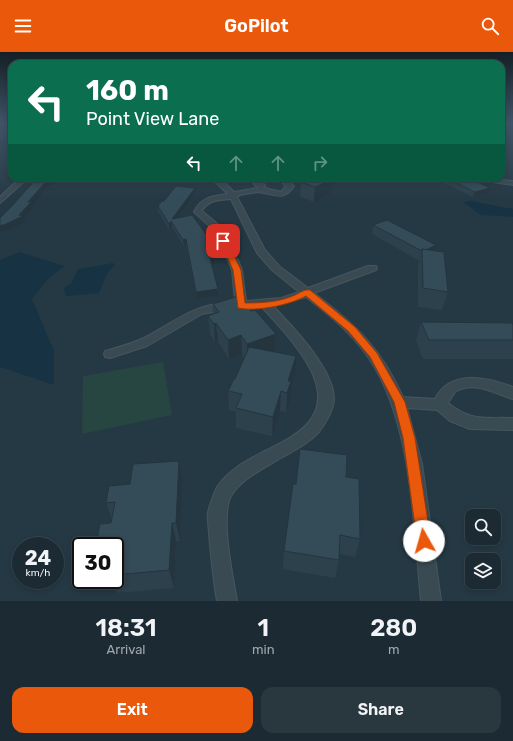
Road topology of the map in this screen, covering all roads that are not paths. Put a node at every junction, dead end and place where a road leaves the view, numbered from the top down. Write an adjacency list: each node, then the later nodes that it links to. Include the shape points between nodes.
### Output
1 (20, 182): 9 (street)
2 (219, 182): 8 (street)
3 (256, 182): 7 (street, via 262,187)
4 (286, 182): 7 (street, via 290,186 288,191 277,195)
5 (502, 182): 6 (street)
6 (513, 184)
7 (261, 190): 8 (street)
8 (234, 195): 11 (street, via 262,254); 13 (street, via 210,200 203,204 198,212 218,229 233,260 237,270)
9 (0, 201)
10 (372, 268): 11 (street)
11 (307, 292): 12 (street, via 297,298); 16 (street, via 364,342 377,360)
12 (266, 305): 13 (street); 19 (street, via 300,343 317,368 327,399 314,427 299,440 238,476 224,492 217,513)
13 (241, 306): 14 (street, via 194,313 149,340)
14 (110, 354)
15 (513, 394): 17 (street, via 497,386 459,384 444,393)
16 (399, 402): 17 (street); 20 (street, via 409,438 417,484)
17 (440, 405): 18 (street, via 455,417 470,423)
18 (513, 424)
19 (227, 601)
20 (431, 601)

